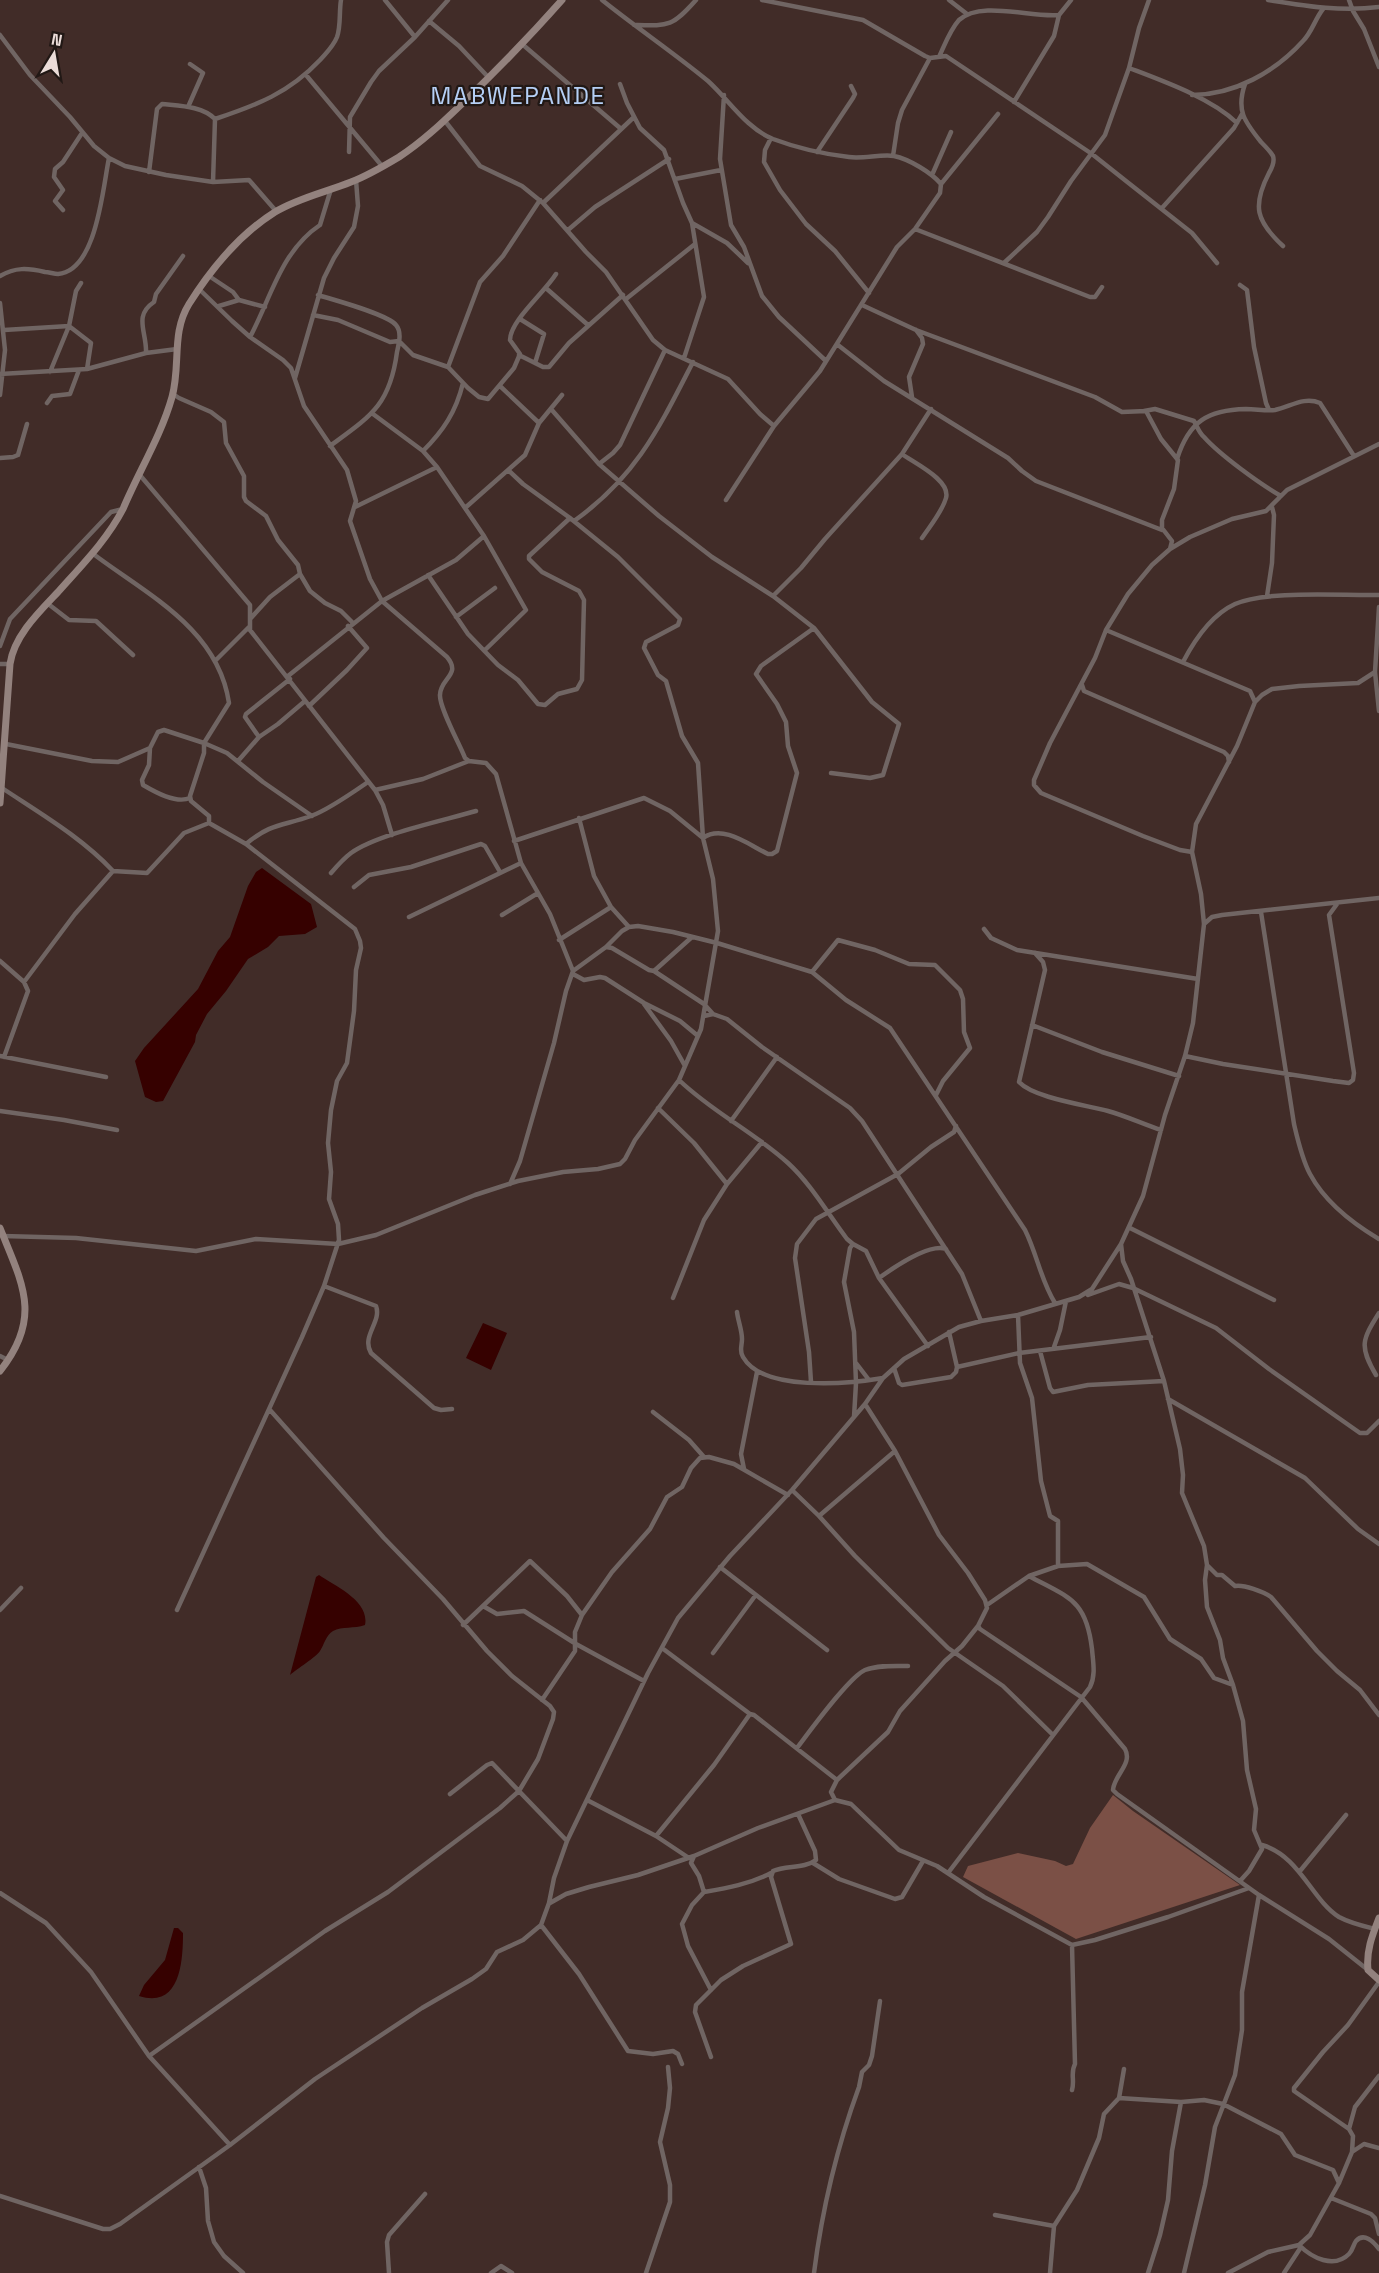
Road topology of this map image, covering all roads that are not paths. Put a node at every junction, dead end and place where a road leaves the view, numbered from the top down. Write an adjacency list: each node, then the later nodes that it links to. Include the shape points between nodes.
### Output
1 (340, 0): 29 (street, via 336,38)
2 (384, 0): 22 (street)
3 (439, 0): 13 (street)
4 (562, 0): 23 (street)
5 (602, 0): 20 (street)
6 (696, 0): 20 (street, via 668,25)
7 (762, 0): 25 (street, via 863,20)
8 (949, 0): 17 (street)
9 (1071, 0): 18 (street)
10 (1149, 0): 28 (street)
11 (1268, 0): 15 (street)
12 (1349, 0): 16 (street)
13 (446, 2): 19 (street)
14 (1379, 8): 16 (street)
15 (1323, 9): 16 (street); 32 (street, via 1304,40 1265,73)
16 (1353, 10): 27 (street)
17 (967, 14): 18 (street, via 999,10); 24 (street, via 955,26)
18 (1059, 15): 36 (street, via 1051,44)
19 (429, 21): 22 (street); 30 (street)
20 (634, 25): 34 (street)
21 (0, 35): 47 (street)
22 (415, 37): 44 (street, via 379,71 350,117)
23 (522, 44): 30 (street); 45 (street)
24 (939, 57): 25 (street); 36 (street, via 946,56)
25 (930, 58): 52 (street, via 898,123)
26 (190, 64): 37 (street, via 203,72)
27 (1379, 67)
28 (1129, 68): 35 (street); 51 (street, via 1105,135)
29 (306, 75): 41 (street, via 257,105); 44 (street)
30 (489, 78): 42 (street)
31 (620, 84): 40 (street)
32 (1245, 84): 35 (street, via 1218,94); 39 (street, via 1240,100)
33 (851, 86): 50 (street, via 854,98)
34 (724, 95): 48 (street, via 758,131); 56 (street)
35 (1192, 95): 43 (street)
36 (1014, 102): 51 (street)
37 (188, 107): 41 (street); 57 (street, via 162,104 157,110)
38 (998, 114): 62 (street)
39 (1242, 114): 43 (street); 72 (street, via 1273,156 1272,167 1259,192 1259,208 1266,229)
40 (634, 117): 45 (street); 54 (street)
41 (215, 120): 61 (street)
42 (445, 121): 55 (street); 64 (street, via 480,166 522,186)
43 (1237, 123): 65 (street)
44 (349, 126): 49 (street); 55 (street)
45 (620, 128): 64 (street, via 583,167)
46 (951, 132): 58 (street)
47 (82, 133): 53 (street); 66 (street, via 55,169 54,177 63,190 55,201)
48 (771, 138): 50 (street); 85 (street, via 764,162 780,190)
49 (349, 152)
50 (818, 152): 52 (street, via 849,157)
51 (1092, 154): 65 (street); 74 (street, via 1037,232)
52 (893, 156): 58 (street)
53 (109, 158): 57 (street); 78 (street, via 101,209 79,263 58,274 19,268)
54 (669, 159): 59 (street); 70 (street)
55 (382, 166): 60 (street)
56 (721, 170): 59 (street); 76 (street, via 731,225)
57 (149, 172): 61 (street)
58 (932, 175): 62 (street)
59 (675, 179): 68 (street)
60 (356, 180): 63 (street); 86 (street, via 358,206 354,227 334,258)
61 (213, 182): 67 (street, via 249,180)
62 (941, 184): 69 (street, via 940,194)
63 (331, 189): 67 (street); 92 (street, via 320,225 287,257)
64 (542, 201): 70 (street); 110 (street, via 480,282)
65 (1161, 208): 75 (street, via 1192,233)
66 (63, 210)
67 (276, 211): 79 (street, via 250,230)
68 (692, 223): 71 (street); 76 (street, via 727,243)
69 (915, 229): 74 (street); 85 (street, via 897,246)
70 (568, 230): 87 (street)
71 (694, 244): 87 (street); 106 (street, via 704,297)
72 (1283, 246)
73 (183, 256): 104 (street, via 143,313)
74 (1005, 262): 82 (street, via 1090,297 1095,297)
75 (1217, 263)
76 (750, 265): 107 (street, via 768,306)
77 (556, 274): 84 (street)
78 (0, 276)
79 (209, 276): 83 (street); 88 (street)
80 (81, 283): 96 (street)
81 (1240, 285): 126 (street, via 1246,290)
82 (1102, 287)
83 (199, 289): 91 (street); 102 (street, via 180,322)
84 (547, 289): 94 (street); 95 (street)
85 (869, 292): 90 (street)
86 (318, 295): 93 (street); 100 (street, via 393,322 400,333)
87 (625, 297): 95 (street); 103 (street, via 653,340)
88 (239, 300): 91 (street); 92 (street)
89 (0, 303): 98 (street)
90 (862, 305): 97 (street); 101 (street)
91 (219, 306): 99 (street)
92 (264, 307): 99 (street)
93 (313, 315): 100 (street, via 338,320 390,342); 115 (street)
94 (520, 319): 105 (street, via 511,329 510,337); 109 (street, via 544,334)
95 (588, 325): 109 (street, via 549,367)
96 (69, 326): 98 (street); 111 (street, via 91,343); 113 (street)
97 (916, 330): 122 (street, via 923,344 909,377); 127 (street, via 1083,392 1122,412)
98 (3, 333): 114 (street)
99 (250, 337): 115 (street, via 283,360)
100 (399, 340): 110 (street, via 413,355); 128 (street, via 391,384)
101 (838, 345): 107 (street); 122 (street, via 884,381)
102 (177, 350): 104 (street); 119 (street)
103 (665, 350): 106 (street); 140 (street, via 620,445)
104 (146, 353): 111 (street)
105 (519, 355): 109 (street); 117 (street)
106 (684, 358): 108 (street)
107 (826, 361): 132 (street)
108 (693, 362): 132 (street, via 728,379); 144 (street, via 659,429)
109 (535, 363)
110 (448, 367): 116 (street)
111 (87, 369): 112 (street)
112 (79, 370): 113 (street); 123 (street, via 70,394 52,396)
113 (50, 372): 114 (street)
114 (2, 374): 118 (street)
115 (295, 378): 134 (street, via 304,406)
116 (463, 383): 117 (street, via 484,399); 135 (street, via 444,429)
117 (500, 386): 129 (street)
118 (1, 387): 120 (street)
119 (173, 393): 143 (street); 157 (street, via 224,422 226,442 244,476 244,497 266,516)
120 (0, 394)
121 (562, 395): 124 (street)
122 (912, 397): 125 (street)
123 (47, 404)
124 (551, 409): 129 (street); 140 (street)
125 (931, 410): 136 (street); 152 (street, via 1008,458 1036,481)
126 (1269, 410): 131 (street, via 1216,411); 137 (street, via 1304,400 1318,402)
127 (1144, 411): 131 (street, via 1155,409); 139 (street)
128 (373, 414): 134 (street); 135 (street)
129 (539, 423): 142 (street, via 525,455)
130 (27, 424): 138 (street, via 18,454)
131 (1196, 424): 139 (street, via 1181,445); 145 (street, via 1213,446)
132 (774, 426): 146 (street)
133 (1379, 444): 137 (street)
134 (330, 446): 147 (street, via 347,470)
135 (423, 451): 141 (street)
136 (902, 454): 154 (street, via 943,482 947,492); 160 (street)
137 (1354, 456): 145 (street)
138 (0, 458)
139 (1177, 459): 152 (street, via 1174,489)
140 (599, 464): 144 (street)
141 (437, 467): 147 (street); 149 (street)
142 (508, 470): 149 (street); 151 (street)
143 (139, 474): 150 (street); 167 (street, via 250,605)
144 (621, 482): 151 (street); 160 (street, via 712,557)
145 (1281, 496): 148 (street)
146 (726, 500)
147 (355, 507): 163 (street, via 352,525 370,579)
148 (1272, 507): 155 (street, via 1212,527); 161 (street, via 1272,563)
149 (465, 508): 153 (street)
150 (123, 509): 156 (street); 173 (street, via 111,512 10,619)
151 (572, 520): 174 (street, via 530,554 529,559 542,572 582,595 585,611 580,686 541,706); 204 (street, via 618,557 680,619 678,625 646,642 644,648 658,675 666,681 682,736 698,763)
152 (1162, 530): 155 (street, via 1172,540)
153 (484, 536): 158 (street, via 456,560); 174 (street, via 526,610)
154 (922, 538)
155 (1170, 549): 171 (street, via 1138,580)
156 (92, 553): 164 (street); 176 (street, via 194,630)
157 (300, 574): 167 (street); 168 (street, via 310,591 341,611)
158 (428, 575): 163 (street); 166 (street)
159 (495, 588): 166 (street)
160 (773, 596): 170 (street)
161 (1267, 596): 162 (street); 177 (street, via 1236,603 1222,612 1199,634)
162 (1379, 596)
163 (382, 601): 168 (street); 191 (street, via 452,664 440,700)
164 (47, 603): 175 (street, via 73,621 96,621); 179 (street, via 14,650)
165 (1379, 607): 172 (street)
166 (456, 616): 174 (street)
167 (251, 618): 169 (street)
168 (350, 624): 181 (street); 184 (street, via 367,648 348,670)
169 (249, 627): 176 (street); 181 (street)
170 (814, 628): 193 (street, via 866,695 899,727 883,775 870,778); 204 (street, via 761,666 756,674 786,722 788,746 797,773 777,851 768,854 724,833 711,833)
171 (1106, 630): 177 (street); 182 (street)
172 (1378, 636): 180 (street)
173 (0, 646)
174 (485, 650)
175 (133, 655)
176 (214, 661): 187 (street, via 230,703)
177 (1183, 662): 183 (street, via 1250,691)
178 (0, 664): 179 (street)
179 (10, 664): 188 (street)
180 (1375, 672): 183 (street, via 1358,683 1272,689); 185 (street)
181 (289, 678): 184 (street); 186 (street, via 246,714)
182 (1082, 685): 192 (street, via 1088,693 1224,752); 207 (street, via 1050,743 1034,785 1056,801)
183 (1255, 702): 192 (street)
184 (307, 704): 186 (street); 194 (street)
185 (1379, 711)
186 (260, 737): 190 (street)
187 (204, 743): 189 (street, via 160,730); 190 (street); 197 (street)
188 (6, 744): 189 (street, via 107,763); 195 (street)
189 (150, 748): 197 (street, via 143,785 176,799)
190 (238, 761): 200 (street)
191 (469, 761): 196 (street, via 423,779); 205 (street, via 486,763 496,774)
192 (1229, 762): 207 (street, via 1196,824)
193 (831, 773)
194 (368, 782): 196 (street); 200 (street)
195 (2, 788): 198 (street); 209 (street, via 75,836)
196 (375, 790): 203 (street)
197 (190, 798): 202 (street, via 207,813)
198 (0, 803)
199 (476, 811): 203 (street)
200 (312, 816): 206 (street, via 274,825)
201 (579, 818): 204 (street, via 645,798 677,816); 205 (street); 216 (street, via 594,876)
202 (209, 823): 206 (street); 209 (street, via 184,833 147,873)
203 (392, 835): 211 (street, via 352,852)
204 (703, 838): 227 (street, via 718,913)
205 (514, 841): 208 (street)
206 (246, 844): 265 (street, via 355,929 360,941 347,1063 335,1088 329,1126 329,1199 338,1224)
207 (1192, 852): 217 (street)
208 (521, 863): 210 (street); 213 (street)
209 (114, 871): 235 (street, via 75,914)
210 (500, 872): 212 (street, via 481,844 411,867 369,875); 220 (street)
211 (331, 873)
212 (354, 887)
213 (538, 893): 219 (street); 226 (street)
214 (1379, 898): 215 (street)
215 (1337, 904): 218 (street); 246 (street, via 1329,915 1354,1077 1349,1083)
216 (611, 907): 223 (street); 226 (street)
217 (1203, 912): 221 (street); 222 (street)
218 (1261, 912): 221 (street); 246 (street)
219 (502, 915)
220 (408, 917)
221 (1212, 917): 222 (street)
222 (1204, 924): 234 (street)
223 (629, 927): 225 (street); 228 (street)
224 (984, 928): 229 (street, via 995,940)
225 (692, 937): 227 (street); 231 (street)
226 (559, 940): 233 (street)
227 (717, 943): 232 (street); 237 (street)
228 (606, 947): 231 (street); 233 (street)
229 (1035, 953): 234 (street); 240 (street, via 1045,970)
230 (0, 961): 235 (street)
231 (654, 971): 237 (street)
232 (812, 972): 250 (street, via 890,1028); 250 (street, via 838,940 909,963 935,965 953,981 963,999 964,1032 970,1048)
233 (573, 973): 236 (street, via 584,980 605,978); 259 (street, via 520,1161)
234 (1198, 979): 243 (street)
235 (24, 982): 242 (street, via 28,991)
236 (644, 1003): 241 (street, via 687,1025); 245 (street)
237 (704, 1004): 238 (street); 239 (street)
238 (714, 1014): 239 (street); 244 (street, via 727,1019)
239 (704, 1016): 241 (street)
240 (1032, 1025): 247 (street); 256 (street, via 1018,1077 1021,1085)
241 (698, 1036): 245 (street)
242 (2, 1056): 248 (street)
243 (1185, 1056): 246 (street); 247 (street)
244 (777, 1057): 253 (street); 258 (street, via 850,1108)
245 (686, 1066): 249 (street)
246 (1287, 1074): 264 (street, via 1294,1124 1310,1174 1338,1209)
247 (1179, 1076): 256 (street)
248 (106, 1077)
249 (679, 1080): 251 (street); 253 (street)
250 (936, 1095): 254 (street)
251 (658, 1108): 259 (street, via 620,1164 546,1174); 260 (street, via 694,1143)
252 (0, 1111): 255 (street)
253 (731, 1121): 257 (street)
254 (956, 1126): 258 (street, via 954,1132); 276 (street, via 1025,1230)
255 (117, 1130)
256 (1161, 1130): 262 (street)
257 (762, 1142): 260 (street); 261 (street, via 799,1174)
258 (898, 1174): 261 (street); 268 (street)
259 (510, 1184): 265 (street, via 376,1235)
260 (727, 1184): 273 (street, via 704,1220)
261 (827, 1213): 266 (street); 298 (street, via 802,1235 795,1258)
262 (1130, 1228): 267 (street); 274 (street)
263 (1, 1232): 265 (street, via 196,1251 256,1239); 288 (street, via 20,1275 26,1308)
264 (1379, 1239)
265 (338, 1244): 270 (street)
266 (853, 1244): 269 (street, via 866,1251); 289 (street, via 844,1282 854,1332)
267 (1121, 1244): 271 (street); 272 (street)
268 (946, 1249): 269 (street, via 932,1249); 280 (street, via 962,1274)
269 (879, 1278): 283 (street)
270 (324, 1286): 302 (street, via 376,1306 367,1347 371,1353 434,1408); 303 (street)
271 (1133, 1288): 272 (street, via 1119,1284); 282 (street); 306 (street, via 1216,1328 1360,1433 1366,1433)
272 (1085, 1295): 275 (street)
273 (673, 1298)
274 (1274, 1300)
275 (1065, 1301): 276 (street); 284 (street)
276 (1055, 1303): 279 (street)
277 (737, 1312): 293 (street, via 742,1337 740,1353)
278 (1379, 1312): 294 (street, via 1366,1335 1364,1350)
279 (1018, 1315): 280 (street); 286 (street)
280 (981, 1321): 281 (street)
281 (949, 1332): 283 (street); 291 (street)
282 (1150, 1337): 284 (street); 297 (street)
283 (928, 1346): 290 (street)
284 (1054, 1347): 285 (street)
285 (1040, 1351): 286 (street); 297 (street, via 1053,1392 1088,1385)
286 (1019, 1353): 291 (street); 315 (street, via 1032,1398 1043,1494 1050,1516 1058,1521)
287 (0, 1356): 288 (street)
288 (9, 1360): 292 (street)
289 (855, 1362): 296 (street); 299 (street)
290 (894, 1368): 291 (street, via 902,1384 951,1377); 295 (street)
291 (957, 1368)
292 (0, 1371)
293 (757, 1372): 298 (street); 309 (street, via 741,1454)
294 (1376, 1375)
295 (883, 1378): 296 (street); 301 (street)
296 (869, 1380): 299 (street)
297 (1164, 1381): 300 (street)
298 (811, 1382): 299 (street)
299 (856, 1383): 305 (street)
300 (1168, 1399): 313 (street, via 1305,1478); 314 (street, via 1180,1449 1182,1493 1204,1546)
301 (865, 1404): 305 (street); 307 (street)
302 (452, 1409)
303 (270, 1410): 323 (street); 325 (street)
304 (653, 1412): 308 (street, via 689,1440)
305 (854, 1417): 310 (street)
306 (1379, 1421)
307 (895, 1451): 312 (street); 320 (street, via 939,1535)
308 (704, 1458): 309 (street); 324 (street, via 691,1468 681,1487 667,1497 650,1529 612,1572)
309 (744, 1468): 311 (street)
310 (792, 1490): 311 (street); 312 (street)
311 (788, 1495): 316 (street)
312 (819, 1516): 331 (street)
313 (1379, 1544)
314 (1207, 1565): 334 (street, via 1207,1608); 338 (street, via 1235,1586 1271,1597)
315 (1058, 1566): 317 (street); 334 (street, via 1087,1564 1144,1597 1170,1639 1197,1656 1218,1681)
316 (720, 1567): 319 (street); 328 (street, via 678,1618)
317 (1029, 1576): 320 (street); 335 (street, via 1072,1601 1083,1612 1094,1678)
318 (21, 1588): 322 (street)
319 (755, 1596): 329 (street); 330 (street)
320 (987, 1605): 326 (street)
321 (483, 1606): 324 (street, via 530,1562); 325 (street); 327 (street, via 497,1614 524,1611)
322 (0, 1610)
323 (177, 1610)
324 (582, 1615): 327 (street, via 575,1632)
325 (463, 1625): 336 (street, via 512,1676)
326 (978, 1626): 331 (street); 335 (street)
327 (576, 1644): 333 (street); 336 (street)
328 (663, 1648): 333 (street); 337 (street)
329 (827, 1650)
330 (713, 1653)
331 (954, 1653): 339 (street, via 1004,1686); 341 (street, via 900,1711 888,1732)
332 (908, 1666): 340 (street, via 869,1669 858,1674)
333 (644, 1682): 344 (street)
334 (1233, 1685): 350 (street, via 1245,1729 1247,1770 1256,1809 1254,1830)
335 (1081, 1697): 339 (street); 357 (street, via 1128,1754 1113,1790)
336 (542, 1700): 342 (street, via 554,1712 553,1719 538,1759)
337 (750, 1714): 340 (street); 348 (street)
338 (1379, 1715)
339 (1053, 1734): 356 (street)
340 (797, 1748): 341 (street)
341 (837, 1780): 345 (street, via 831,1791)
342 (519, 1791): 343 (street, via 490,1763); 349 (street); 371 (street, via 388,1892 325,1930)
343 (450, 1794)
344 (587, 1800): 348 (street); 349 (street)
345 (835, 1800): 346 (street); 352 (street, via 851,1804 887,1841)
346 (798, 1814): 351 (street); 353 (street, via 817,1856)
347 (1346, 1815): 354 (street)
348 (656, 1836): 351 (street)
349 (567, 1841): 362 (street)
350 (1262, 1845): 354 (street, via 1272,1848); 357 (street)
351 (691, 1857): 359 (street); 362 (street, via 566,1894)
352 (923, 1861): 353 (street, via 902,1897 895,1899 839,1879); 356 (street)
353 (813, 1863): 355 (street, via 776,1869)
354 (1300, 1871): 365 (street, via 1339,1916)
355 (771, 1874): 359 (street, via 757,1881); 369 (street, via 791,1944 743,1966)
356 (948, 1874): 366 (street)
357 (1240, 1881): 358 (street)
358 (1249, 1888): 361 (street); 366 (street)
359 (704, 1892): 369 (street, via 682,1924 688,1946)
360 (0, 1893): 371 (street, via 46,1923 91,1972)
361 (1259, 1895): 367 (street, via 1329,1939); 380 (street, via 1242,1992 1242,2030 1235,2075)
362 (549, 1903): 364 (street)
363 (1379, 1918): 365 (street)
364 (541, 1925): 373 (street, via 579,1974 628,2051 673,2051); 382 (street, via 523,1940 497,1952 486,1969 472,1979 315,2079)
365 (1375, 1929): 367 (street, via 1369,1946)
366 (1072, 1945): 377 (street)
367 (1368, 1970): 368 (street)
368 (1379, 1981): 381 (street, via 1348,2025 1294,2088 1298,2096)
369 (711, 1990): 372 (street, via 696,2005 695,2012)
370 (880, 2001): 400 (street, via 872,2056 862,2072 828,2190)
371 (149, 2056): 382 (street)
372 (711, 2057)
373 (682, 2064)
374 (668, 2067): 399 (street, via 669,2108 660,2142 670,2202)
375 (1124, 2069): 378 (street)
376 (1379, 2076): 381 (street, via 1356,2107)
377 (1072, 2090)
378 (1119, 2098): 379 (street); 391 (street, via 1104,2114 1099,2138 1077,2190)
379 (1181, 2102): 380 (street, via 1204,2100); 402 (street, via 1166,2210)
380 (1223, 2104): 386 (street, via 1281,2134 1295,2155 1333,2170); 403 (street)
381 (1348, 2129): 384 (street, via 1353,2136)
382 (230, 2145): 385 (street)
383 (1379, 2148): 384 (street, via 1364,2144)
384 (1352, 2152): 386 (street)
385 (199, 2168): 388 (street, via 110,2229); 395 (street, via 214,2242)
386 (1339, 2183): 389 (street)
387 (424, 2194): 396 (street, via 389,2235)
388 (0, 2196)
389 (1331, 2198): 392 (street, via 1371,2214); 393 (street, via 1311,2235)
390 (995, 2215): 391 (street)
391 (1054, 2226): 401 (street)
392 (1379, 2234)
393 (1300, 2246): 394 (street, via 1315,2257 1334,2261 1350,2253 1360,2238 1370,2240); 404 (street, via 1268,2252); 405 (street)
394 (1379, 2249)
395 (243, 2273)
396 (389, 2273)
397 (491, 2273): 398 (street, via 501,2266)
398 (512, 2273)
399 (646, 2273)
400 (814, 2273)
401 (1050, 2273)
402 (1148, 2273)
403 (1184, 2273)
404 (1228, 2273)
405 (1284, 2273)

